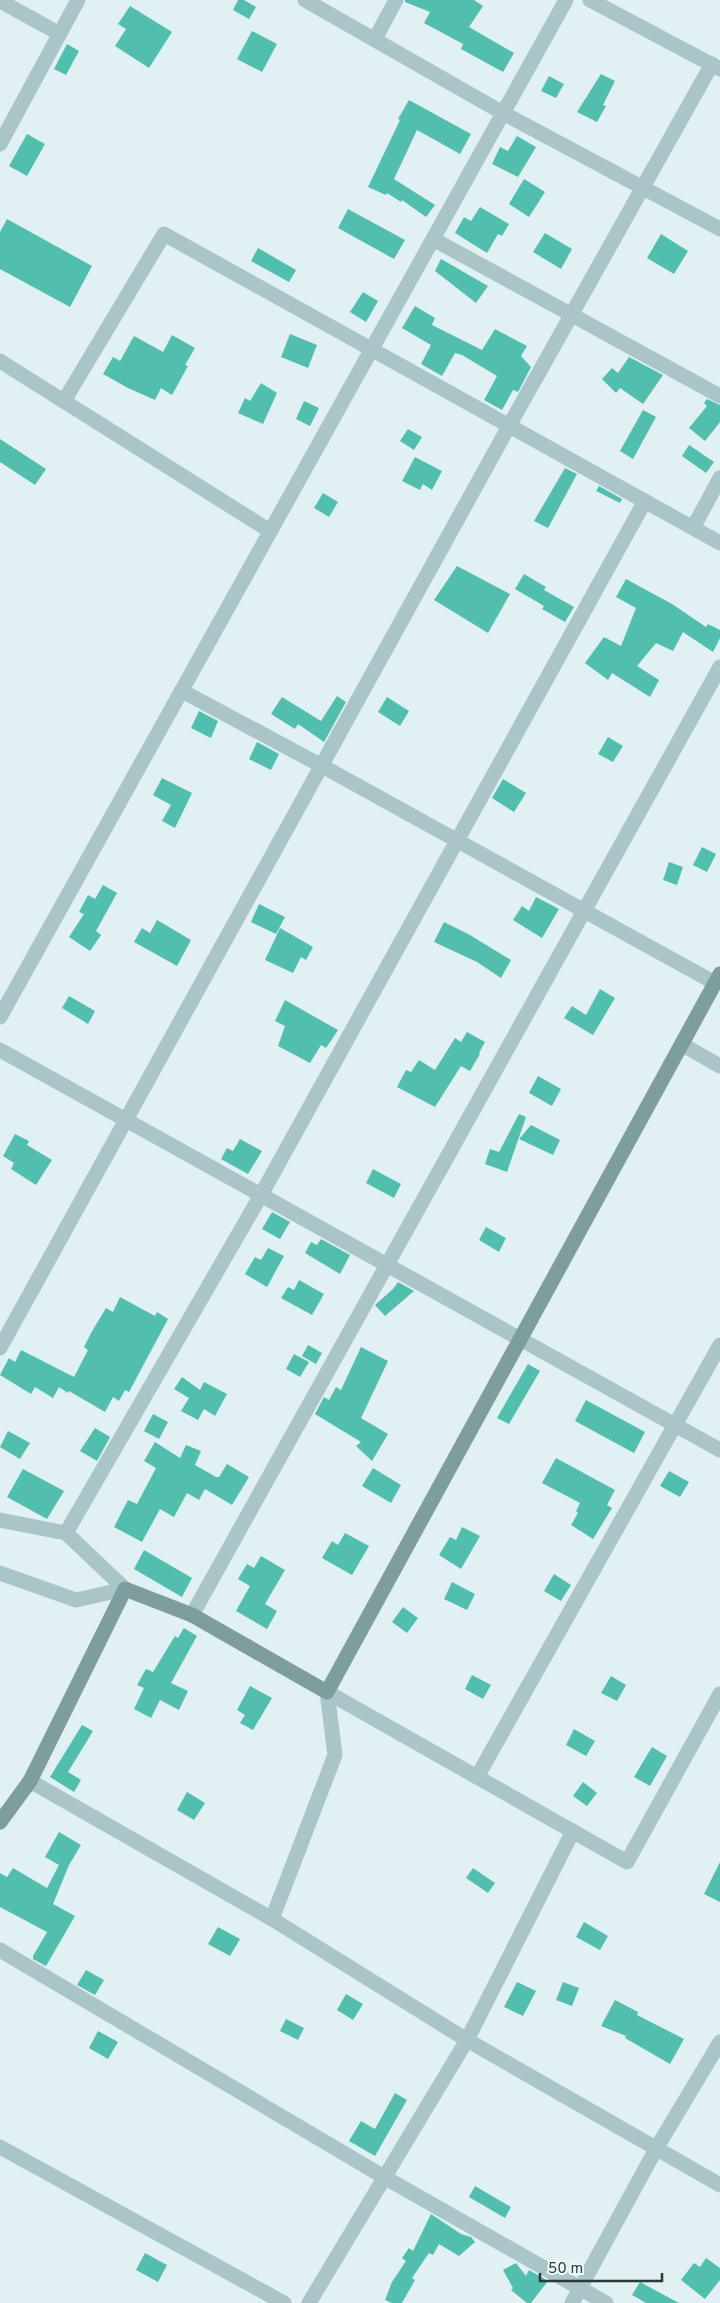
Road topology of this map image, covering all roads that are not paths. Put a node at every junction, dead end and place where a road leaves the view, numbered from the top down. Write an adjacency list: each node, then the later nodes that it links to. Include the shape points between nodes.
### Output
1 (78, 0): 7 (street)
2 (305, 0): 8 (street)
3 (396, 0): 8 (street)
4 (566, 0): 10 (street)
5 (590, 0): 9 (street)
6 (0, 1): 7 (street)
7 (60, 34): 11 (street)
8 (375, 39): 10 (street)
9 (716, 67): 12 (street)
10 (503, 113): 12 (street); 14 (street)
11 (0, 144)
12 (644, 188): 13 (street); 15 (street)
13 (720, 229)
14 (433, 238): 15 (street); 16 (street)
15 (572, 314): 18 (street); 20 (street)
16 (371, 349): 19 (street, via 164,234); 20 (street); 24 (street)
17 (0, 361): 19 (street)
18 (720, 396)
19 (64, 401): 24 (street)
20 (510, 426): 22 (street); 28 (street)
21 (720, 478): 23 (street)
22 (645, 501): 23 (street); 29 (street)
23 (693, 528): 25 (street)
24 (270, 531): 27 (street)
25 (720, 543)
26 (720, 667): 30 (street)
27 (182, 691): 28 (street); 32 (street)
28 (322, 766): 29 (street); 36 (street)
29 (458, 841): 30 (street); 37 (street)
30 (585, 911): 31 (street); 38 (street)
31 (718, 979): 33 (street)
32 (0, 1018)
33 (683, 1045): 35 (street); 39 (street)
34 (0, 1050): 36 (street)
35 (720, 1066)
36 (125, 1120): 37 (street); 41 (street)
37 (261, 1195): 38 (street); 45 (street)
38 (387, 1265): 39 (street); 48 (street)
39 (520, 1339): 42 (street); 49 (street)
40 (720, 1345): 42 (street)
41 (0, 1348)
42 (675, 1425): 43 (street); 51 (street)
43 (720, 1450)
44 (0, 1520): 45 (street)
45 (66, 1533): 47 (street)
46 (0, 1573): 47 (street, via 76,1600)
47 (125, 1590): 48 (street); 52 (street)
48 (192, 1616): 49 (street)
49 (327, 1692): 51 (street); 55 (street, via 335,1754)
50 (720, 1694): 54 (street, via 627,1862)
51 (477, 1777): 54 (street)
52 (30, 1781): 53 (street); 55 (street)
53 (0, 1822)
54 (573, 1831): 57 (street)
55 (272, 1919): 57 (street)
56 (0, 1950): 61 (street)
57 (466, 2040): 60 (street); 61 (street)
58 (720, 2042): 60 (street)
59 (0, 2147): 64 (street)
60 (656, 2149): 62 (street); 63 (street)
61 (384, 2178): 63 (street); 65 (street)
62 (720, 2185)
63 (580, 2288): 66 (street); 67 (street)
64 (284, 2303)
65 (310, 2303)
66 (572, 2303)
67 (606, 2303)

